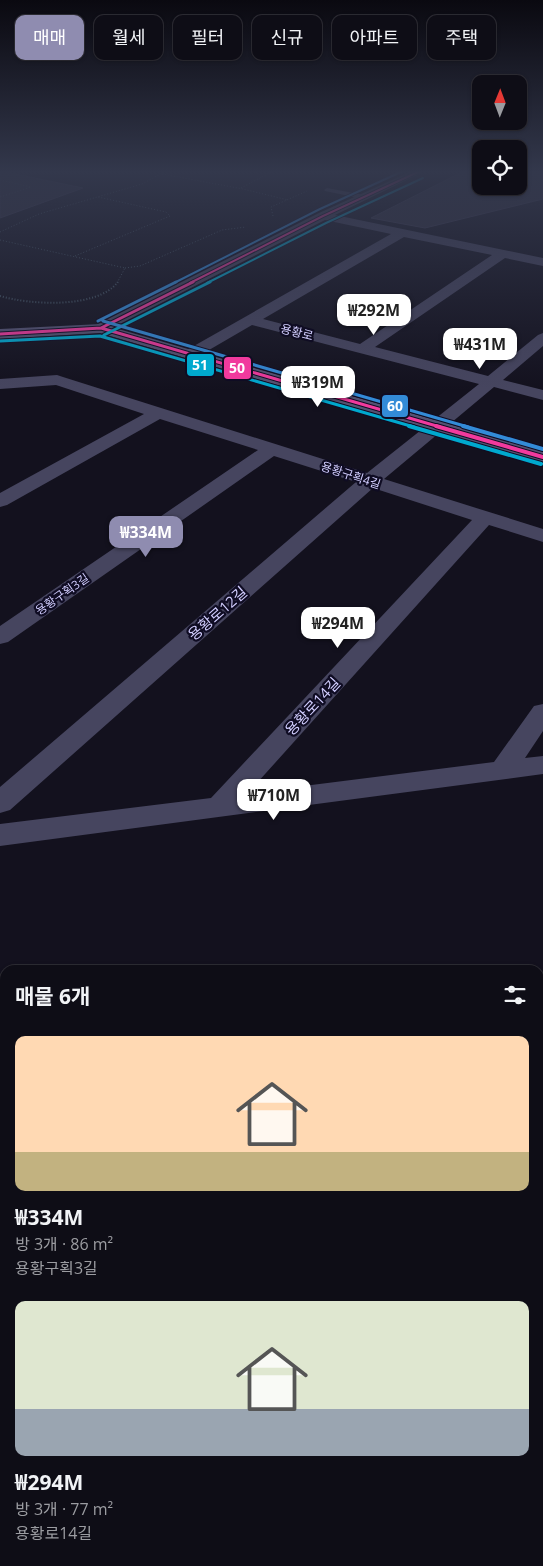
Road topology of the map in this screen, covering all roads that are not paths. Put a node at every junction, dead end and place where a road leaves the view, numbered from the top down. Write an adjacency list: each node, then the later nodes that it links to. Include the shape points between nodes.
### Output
1 (267, 244): 7 (street)
2 (384, 244): 6 (street, 용황로)
3 (452, 244): 4 (street)
4 (502, 254): 5 (street); 10 (street)
5 (543, 262)
6 (249, 320): 10 (street, 용황로); 11 (street, 용황로)
7 (101, 328): 8 (street); 11 (street)
8 (0, 334)
9 (543, 338): 12 (street, 용황로12길)
10 (362, 349): 12 (street, 용황로)
11 (192, 354): 16 (street)
12 (491, 382): 14 (street, 용황로); 16 (street, 용황로12길)
13 (0, 384): 15 (street, 용황구획4길, via 57,380)
14 (543, 395)
15 (158, 413): 17 (street, 용황구획4길); 20 (street)
16 (437, 427): 18 (street); 19 (street, 용황로12길)
17 (272, 449): 19 (street, 용황구획4길); 23 (street, 용황구획3길)
18 (543, 457)
19 (369, 480): 21 (street, 용황구획4길); 27 (street, 용황로12길)
20 (0, 501)
21 (486, 518): 22 (street, 용황구획4길); 28 (street, 용황로14길)
22 (543, 536)
23 (0, 637)
24 (543, 712): 26 (street)
25 (543, 765): 26 (street)
26 (502, 771): 28 (street)
27 (0, 803)
28 (219, 807): 29 (street)
29 (0, 835)

